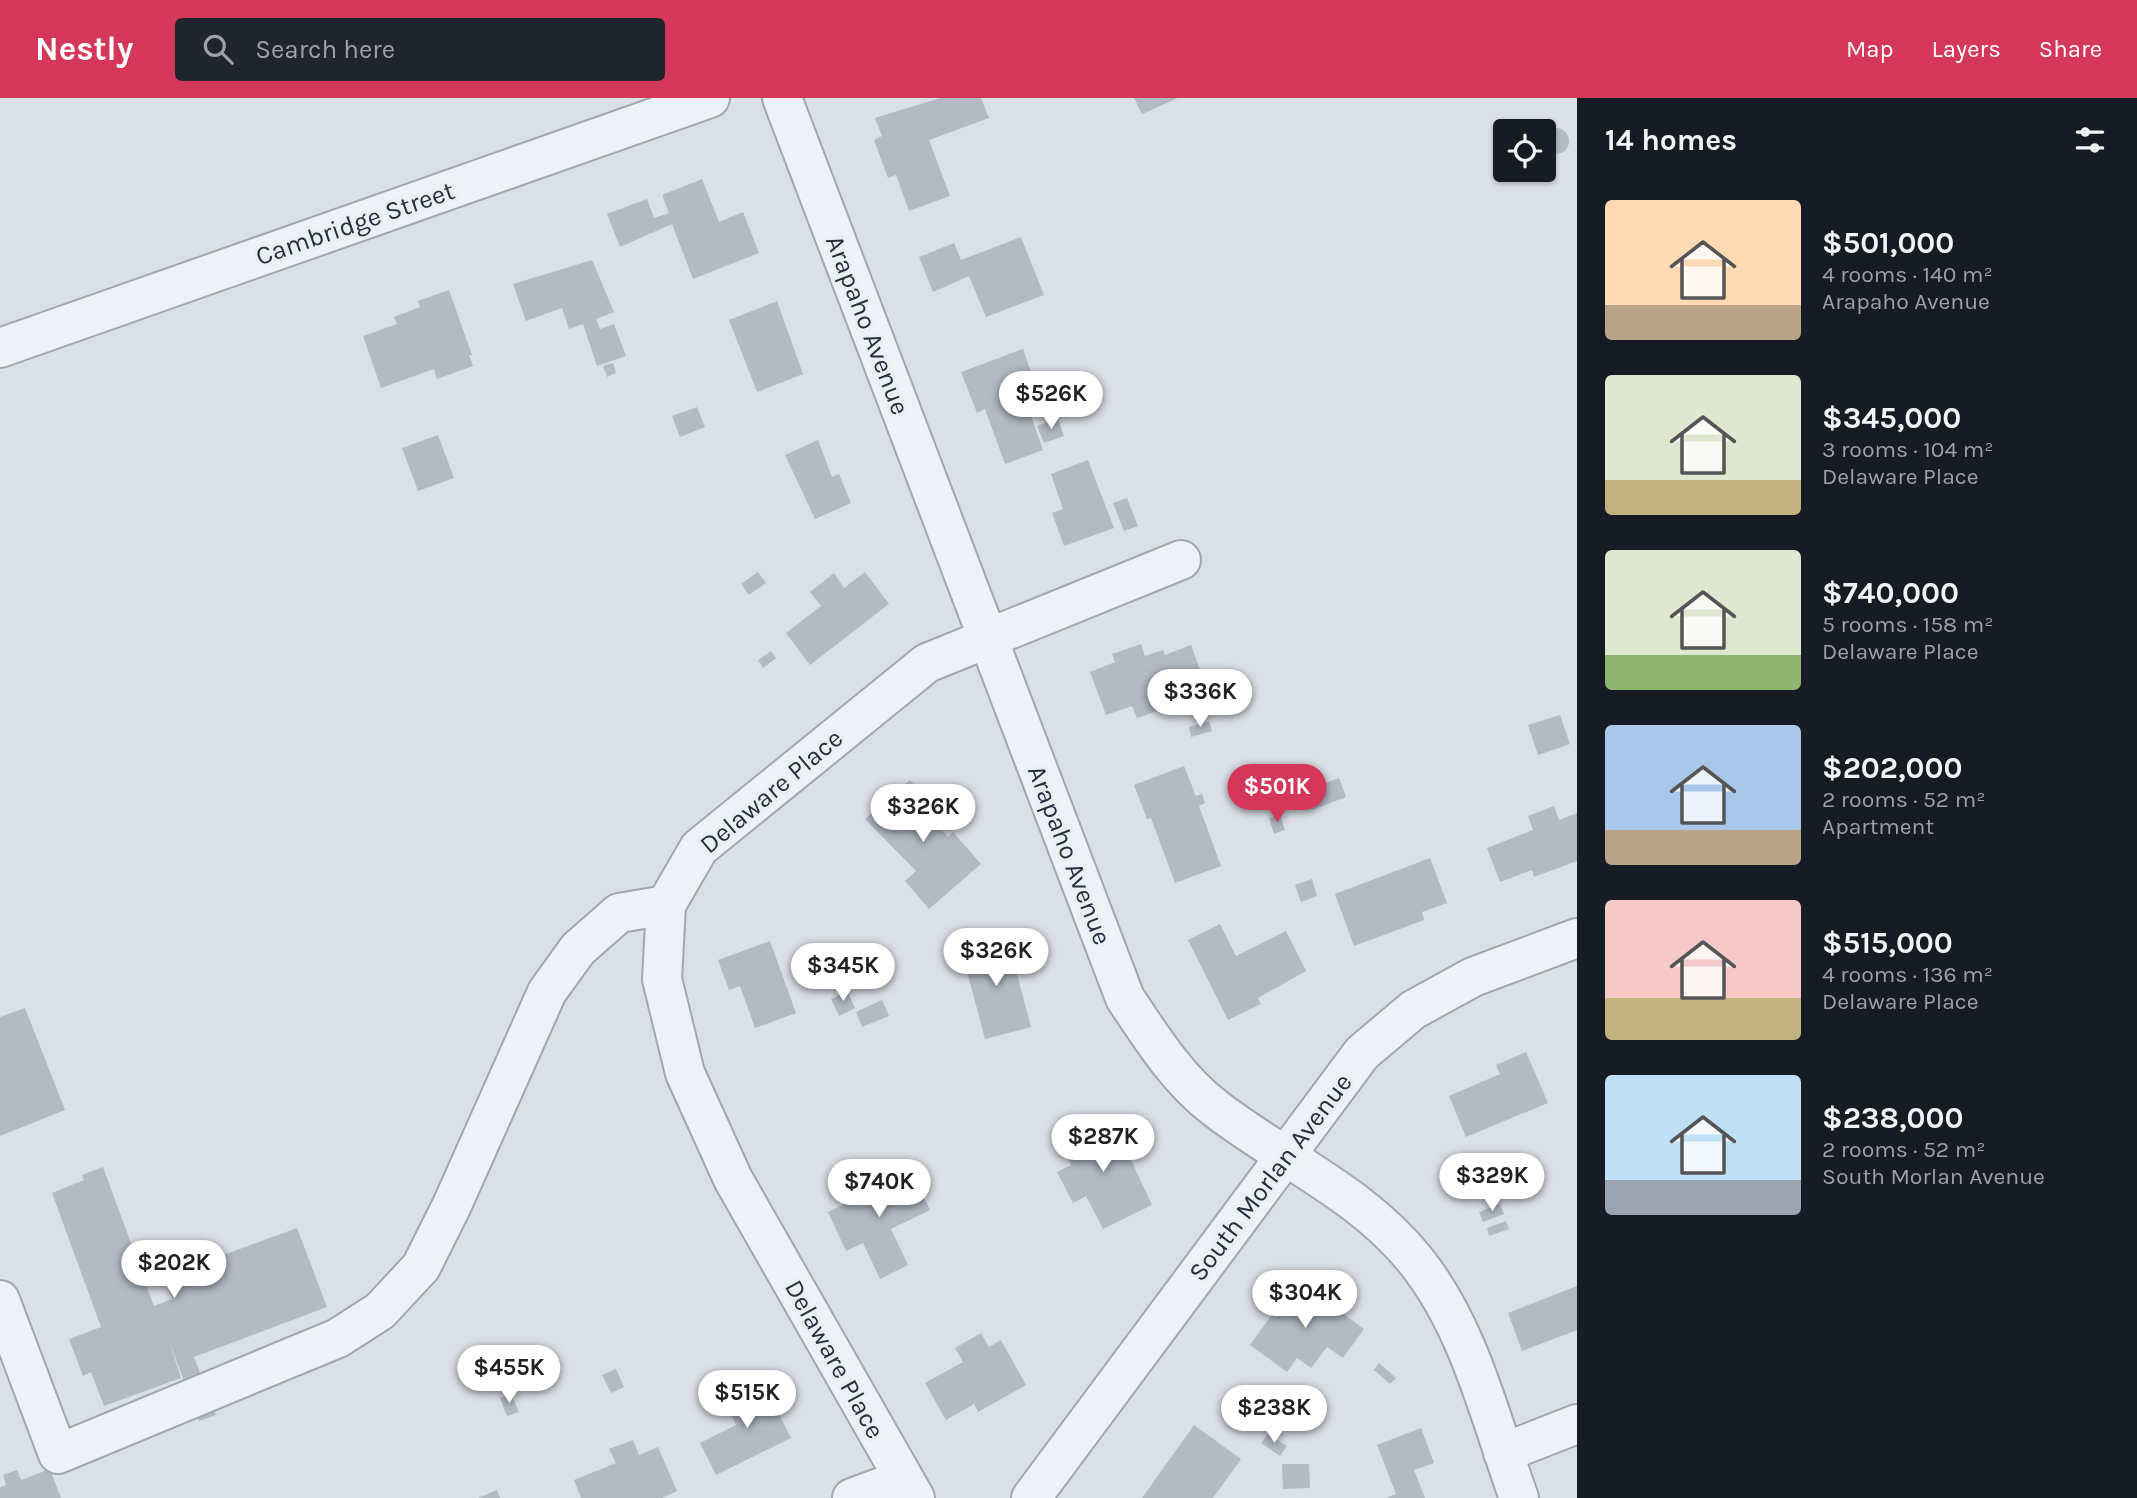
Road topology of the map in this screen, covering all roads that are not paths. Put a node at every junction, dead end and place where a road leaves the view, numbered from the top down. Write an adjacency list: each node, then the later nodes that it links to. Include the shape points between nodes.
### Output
1 (710, 98): 3 (street, Cambridge Street)
2 (782, 98): 5 (street, Arapaho Avenue)
3 (0, 348)
4 (1181, 560): 5 (street, Delaware Place)
5 (985, 637): 6 (street, Delaware Place, via 927,663 699,848); 8 (street, Arapaho Avenue, via 1125,998 1166,1059 1214,1107)
6 (666, 905): 9 (street, via 619,914 578,949 547,992 421,1267 380,1311 338,1338 58,1454); 12 (street, Delaware Place, via 662,979 685,1073 733,1179)
7 (1577, 938): 8 (street, South Morlan Avenue, via 1473,977 1413,1010 1362,1053)
8 (1286, 1155): 11 (street, Arapaho Avenue, via 1364,1207 1416,1261 1457,1324); 14 (street, South Morlan Avenue)
9 (0, 1300)
10 (1577, 1424): 11 (street)
11 (1503, 1453): 15 (street, Arapaho Avenue)
12 (909, 1489): 13 (street)
13 (852, 1498)
14 (1031, 1498)
15 (1519, 1498)

